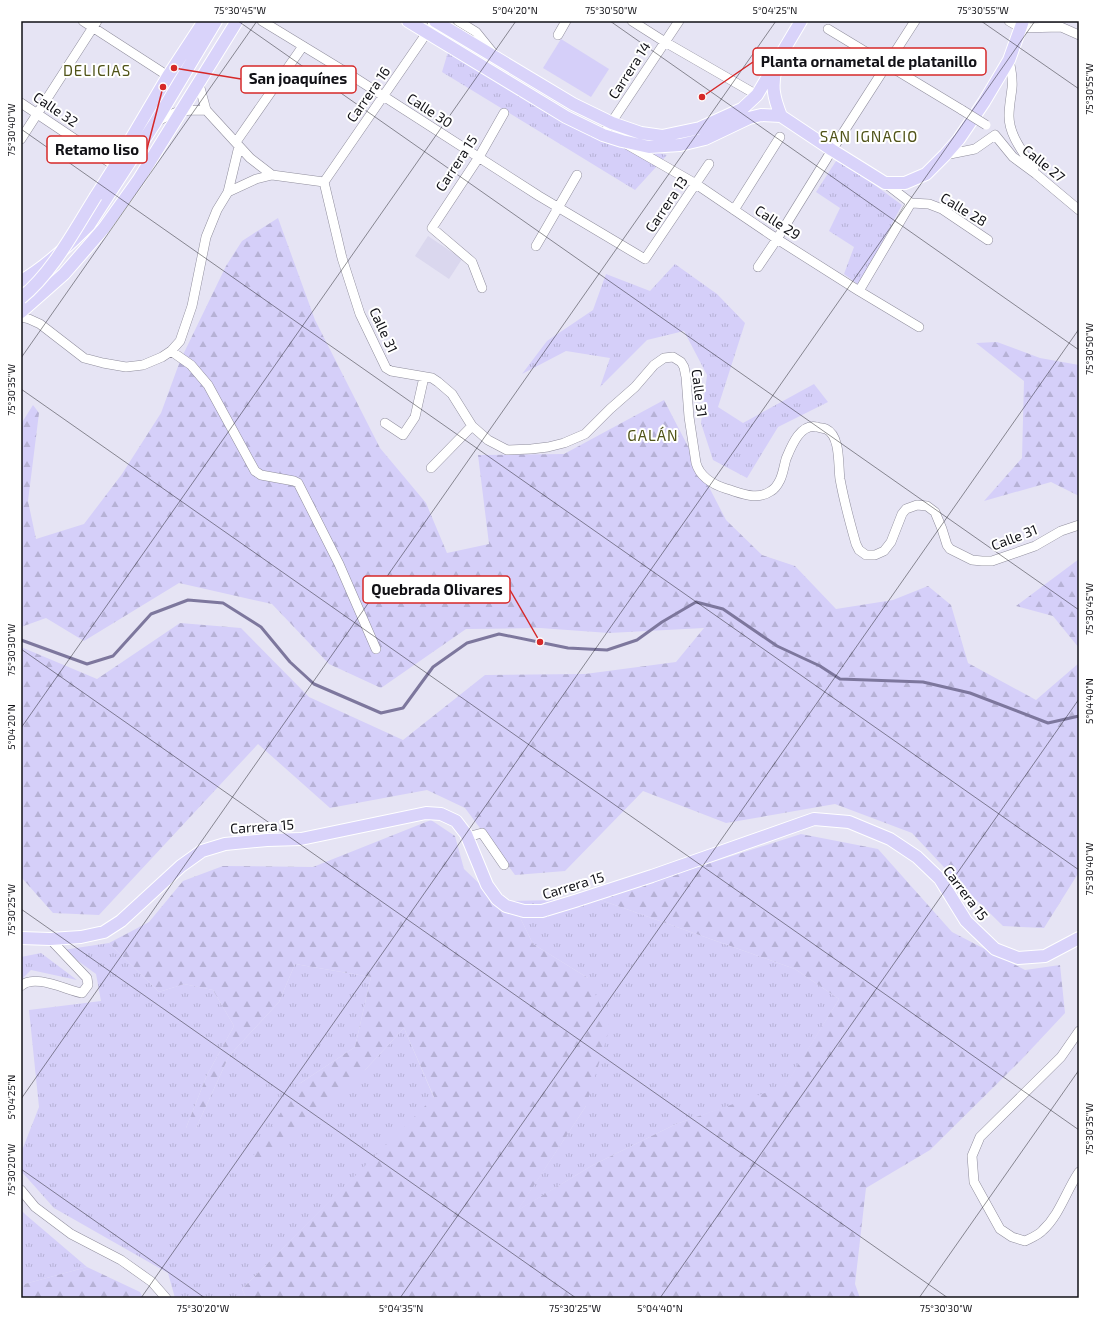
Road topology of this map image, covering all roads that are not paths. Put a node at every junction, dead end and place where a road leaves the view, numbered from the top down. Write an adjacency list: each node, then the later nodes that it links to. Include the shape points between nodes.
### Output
1 (83, 21): 16 (street)
2 (204, 21): 28 (main road)
3 (216, 21): 38 (main road)
4 (223, 21): 38 (main road)
5 (237, 21): 29 (main road)
6 (262, 21): 23 (street, Calle 30)
7 (408, 21): 19 (main road)
8 (435, 21): 19 (street, Carrera 16); 24 (main road)
9 (458, 21): 24 (street, via 476,32)
10 (566, 21): 20 (street)
11 (632, 21): 22 (street)
12 (679, 21): 22 (street, Carrera 14)
13 (801, 21): 25 (main road)
14 (915, 21): 27 (street)
15 (1009, 21): 17 (street)
16 (95, 24): 28 (street); 35 (street)
17 (1022, 25): 21 (street, via 1061,28); 26 (main road)
18 (828, 29): 27 (street)
19 (427, 33): 31 (street, Carrera 16); 41 (main road, via 566,117)
20 (558, 34)
21 (1079, 35)
22 (665, 42): 30 (street); 39 (street, Carrera 14)
23 (302, 46): 31 (street, Calle 30); 45 (street)
24 (498, 59): 39 (main road, via 573,104)
25 (778, 59): 30 (main road); 37 (main road, via 773,78 774,98)
26 (1009, 60): 47 (main road, via 984,102); 52 (street, via 1013,86 1009,116 1012,133)
27 (887, 64): 40 (street, bridge); 46 (street)
28 (168, 76): 50 (main road)
29 (199, 84): 33 (main road); 34 (street)
30 (758, 95): 39 (main road, via 742,109 700,128 662,136 641,133)
31 (383, 96): 48 (street, Calle 30); 54 (street, Carrera 16)
32 (21, 103): 35 (street, Calle 32)
33 (182, 110): 34 (street); 38 (street); 71 (main road, via 139,179 104,228 64,274)
34 (206, 110): 45 (street)
35 (38, 113): 43 (street); 50 (street, Calle 32)
36 (504, 114): 48 (street, Carrera 15)
37 (780, 116): 44 (main road, via 761,115 749,118 705,139 680,145 649,147); 46 (main road)
38 (155, 123): 67 (main road, via 89,225 35,273)
39 (612, 123): 41 (street, Carrera 14)
40 (986, 125)
41 (603, 135): 44 (main road)
42 (780, 137): 60 (street)
43 (21, 139)
44 (622, 141): 56 (street, Calle 29)
45 (238, 144): 51 (street, via 250,158); 57 (street)
46 (832, 150): 55 (main road); 62 (street)
47 (946, 155): 52 (street, Calle 27, via 975,149 995,134 1013,157); 55 (main road, via 926,174 905,183)
48 (479, 157): 59 (street, Calle 30); 68 (street, Carrera 15, via 432,228 472,262)
49 (709, 164): 56 (street, Carrera 13)
50 (115, 166): 70 (main road, bridge, via 47,273)
51 (272, 174): 54 (street); 57 (street)
52 (1036, 174): 61 (street, Calle 27)
53 (577, 175): 59 (street)
54 (324, 182): 75 (street, Calle 31, via 342,258 360,314 386,368)
55 (885, 183): 58 (street)
56 (696, 184): 60 (street, Calle 29); 65 (street, Carrera 13)
57 (228, 192): 74 (street, via 206,237 192,306 180,341)
58 (911, 203): 63 (street, Calle 28, via 928,204 942,209); 69 (street)
59 (559, 207): 64 (street); 65 (street, Calle 30)
60 (734, 210): 62 (street, Calle 29)
61 (1079, 210)
62 (777, 239): 66 (street); 69 (street, Calle 29)
63 (988, 240)
64 (536, 246)
65 (645, 259)
66 (758, 267)
67 (21, 281)
68 (482, 288)
69 (859, 291): 73 (street, Calle 29)
70 (21, 298)
71 (21, 312)
72 (21, 317): 74 (street, via 40,324 84,358 103,363 126,367 143,365)
73 (919, 327)
74 (171, 351): 80 (street, via 190,365 208,385 255,471 261,475 298,483 339,564)
75 (424, 377): 76 (street, via 415,416 403,435); 77 (street, Calle 31, via 432,378 452,394)
76 (385, 422)
77 (472, 426): 78 (street); 79 (street, Calle 31, via 488,440 507,450 532,449 564,443 585,434 635,387 654,365 670,357 681,362 684,367 698,470 722,488 753,496 770,492 781,479 786,460 802,432 814,426 830,432 835,438 842,491 856,544 866,555 884,551 891,542 902,514 906,509 917,505 928,506 934,512 950,549 972,560 992,561 1034,546 1061,531)
78 (431, 468)
79 (1079, 525)
80 (376, 649)
81 (467, 837): 82 (street, via 482,834); 84 (main road, Carrera 15, via 487,885 497,899 506,906 524,911 542,911 652,876 814,819 849,822 890,839 917,857 940,879 966,921 994,950 1018,958 1045,956); 85 (main road, Carrera 15, via 456,821 441,814 426,812 301,839 224,844 202,851 181,866 121,921 104,932 81,937)
82 (504, 864)
83 (21, 938): 85 (main road, Carrera 15)
84 (1079, 938)
85 (50, 939): 86 (street, via 87,978 88,986 82,992 42,982 31,981)
86 (21, 986)
87 (1079, 1031): 88 (street, via 1061,1057 980,1137 972,1156 974,1182 1000,1229 1012,1237 1025,1241 1042,1231 1057,1214)
88 (1079, 1172)
89 (21, 1190): 90 (street, via 35,1207 71,1234 121,1260 152,1282)
90 (166, 1298)

